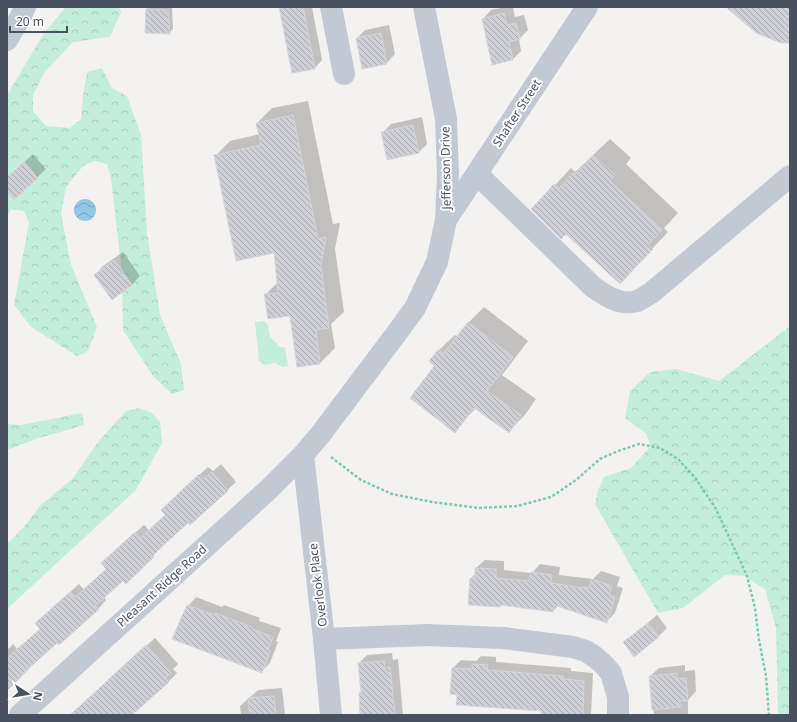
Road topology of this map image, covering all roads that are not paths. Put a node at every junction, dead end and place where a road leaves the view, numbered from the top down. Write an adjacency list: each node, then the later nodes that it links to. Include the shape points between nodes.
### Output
1 (25, 7): 5 (street)
2 (331, 7): 6 (street)
3 (424, 7): 9 (street, Jefferson Drive, via 446,120)
4 (587, 7): 7 (street, Shafter Street)
5 (7, 40)
6 (344, 74)
7 (477, 174): 8 (street, via 593,286 607,297 621,302 637,300 651,293); 9 (street, Shafter Street)
8 (790, 176)
9 (446, 220): 10 (street, Jefferson Drive, via 437,262 415,308)
10 (303, 455): 11 (street, Overlook Place); 12 (street, Pleasant Ridge Road, via 268,490)
11 (324, 639): 13 (street, Overlook Place); 14 (street, via 427,635 503,638 573,647 595,657 611,673 618,696)
12 (20, 715)
13 (331, 715)
14 (618, 715)

